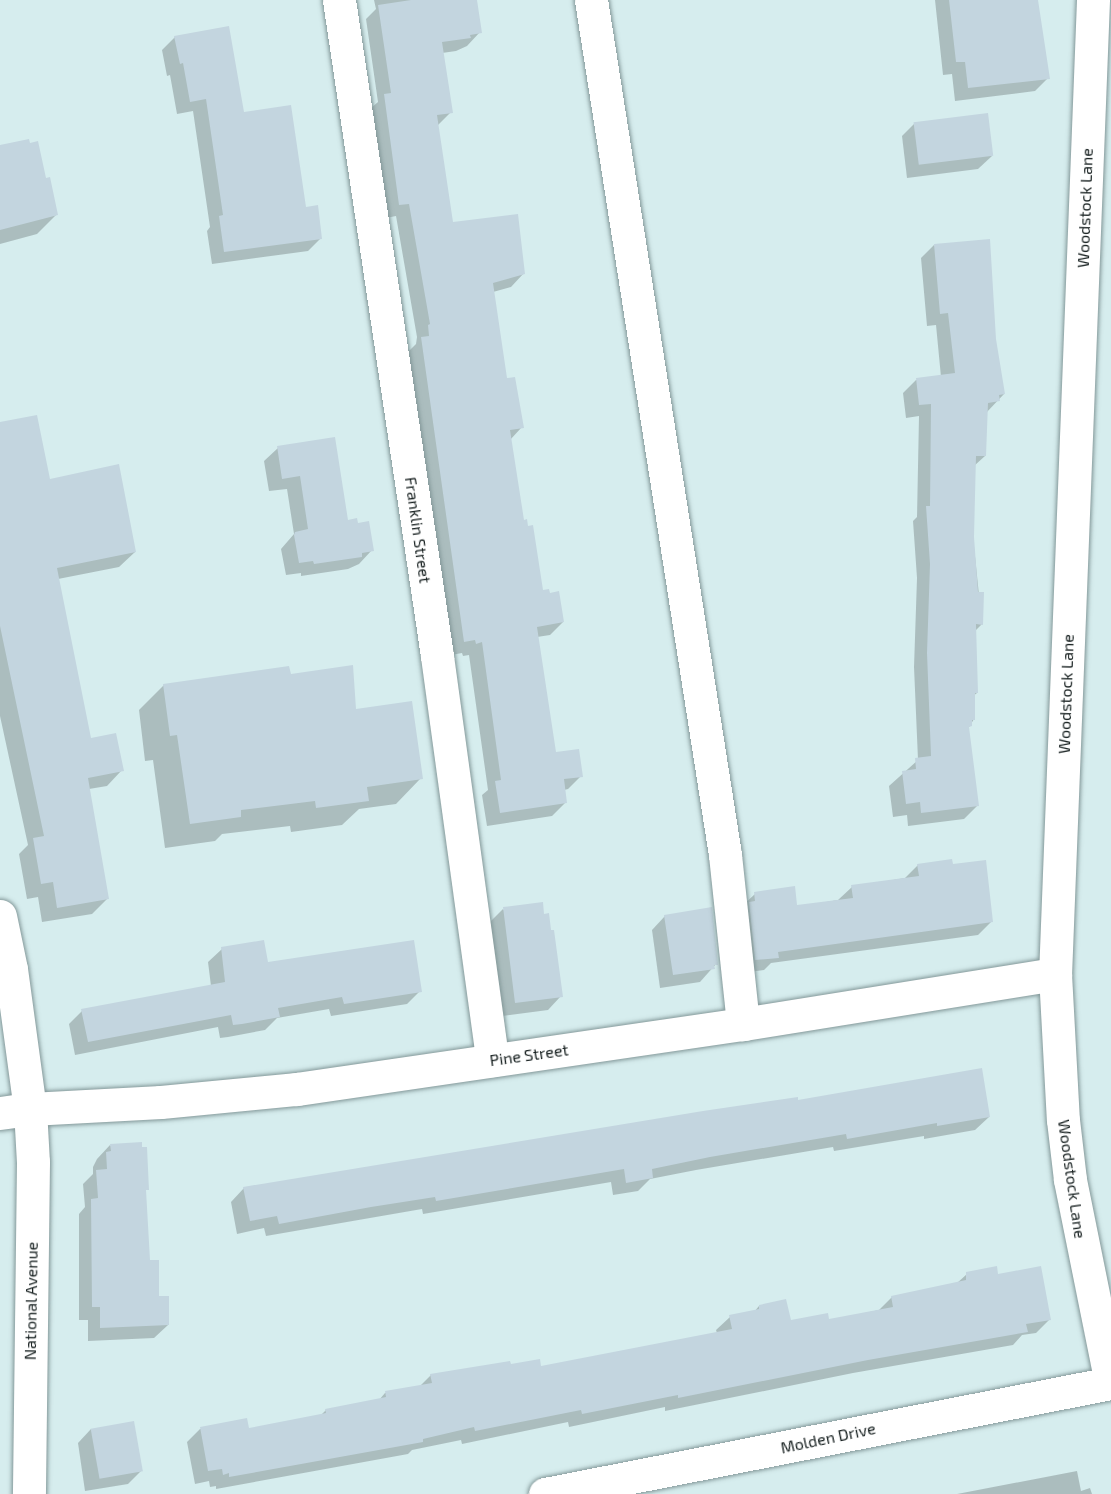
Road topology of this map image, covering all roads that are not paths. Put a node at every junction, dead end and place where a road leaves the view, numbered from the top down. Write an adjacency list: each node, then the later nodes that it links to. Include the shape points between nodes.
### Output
1 (339, 0): 7 (street, Franklin Street, via 435,644)
2 (591, 0): 6 (street, via 723,843)
3 (1093, 0): 5 (street, Woodstock Lane)
4 (0, 916): 8 (street, National Avenue, via 11,969)
5 (1055, 974): 6 (street, Pine Street); 9 (street, Woodstock Lane, via 1070,1180)
6 (743, 1024): 7 (street, Pine Street)
7 (492, 1060): 8 (street, Pine Street, via 297,1089)
8 (15, 1111): 10 (street, National Avenue, via 33,1162)
9 (1111, 1383): 11 (street, Molden Drive)
10 (29, 1494)
11 (545, 1494)

